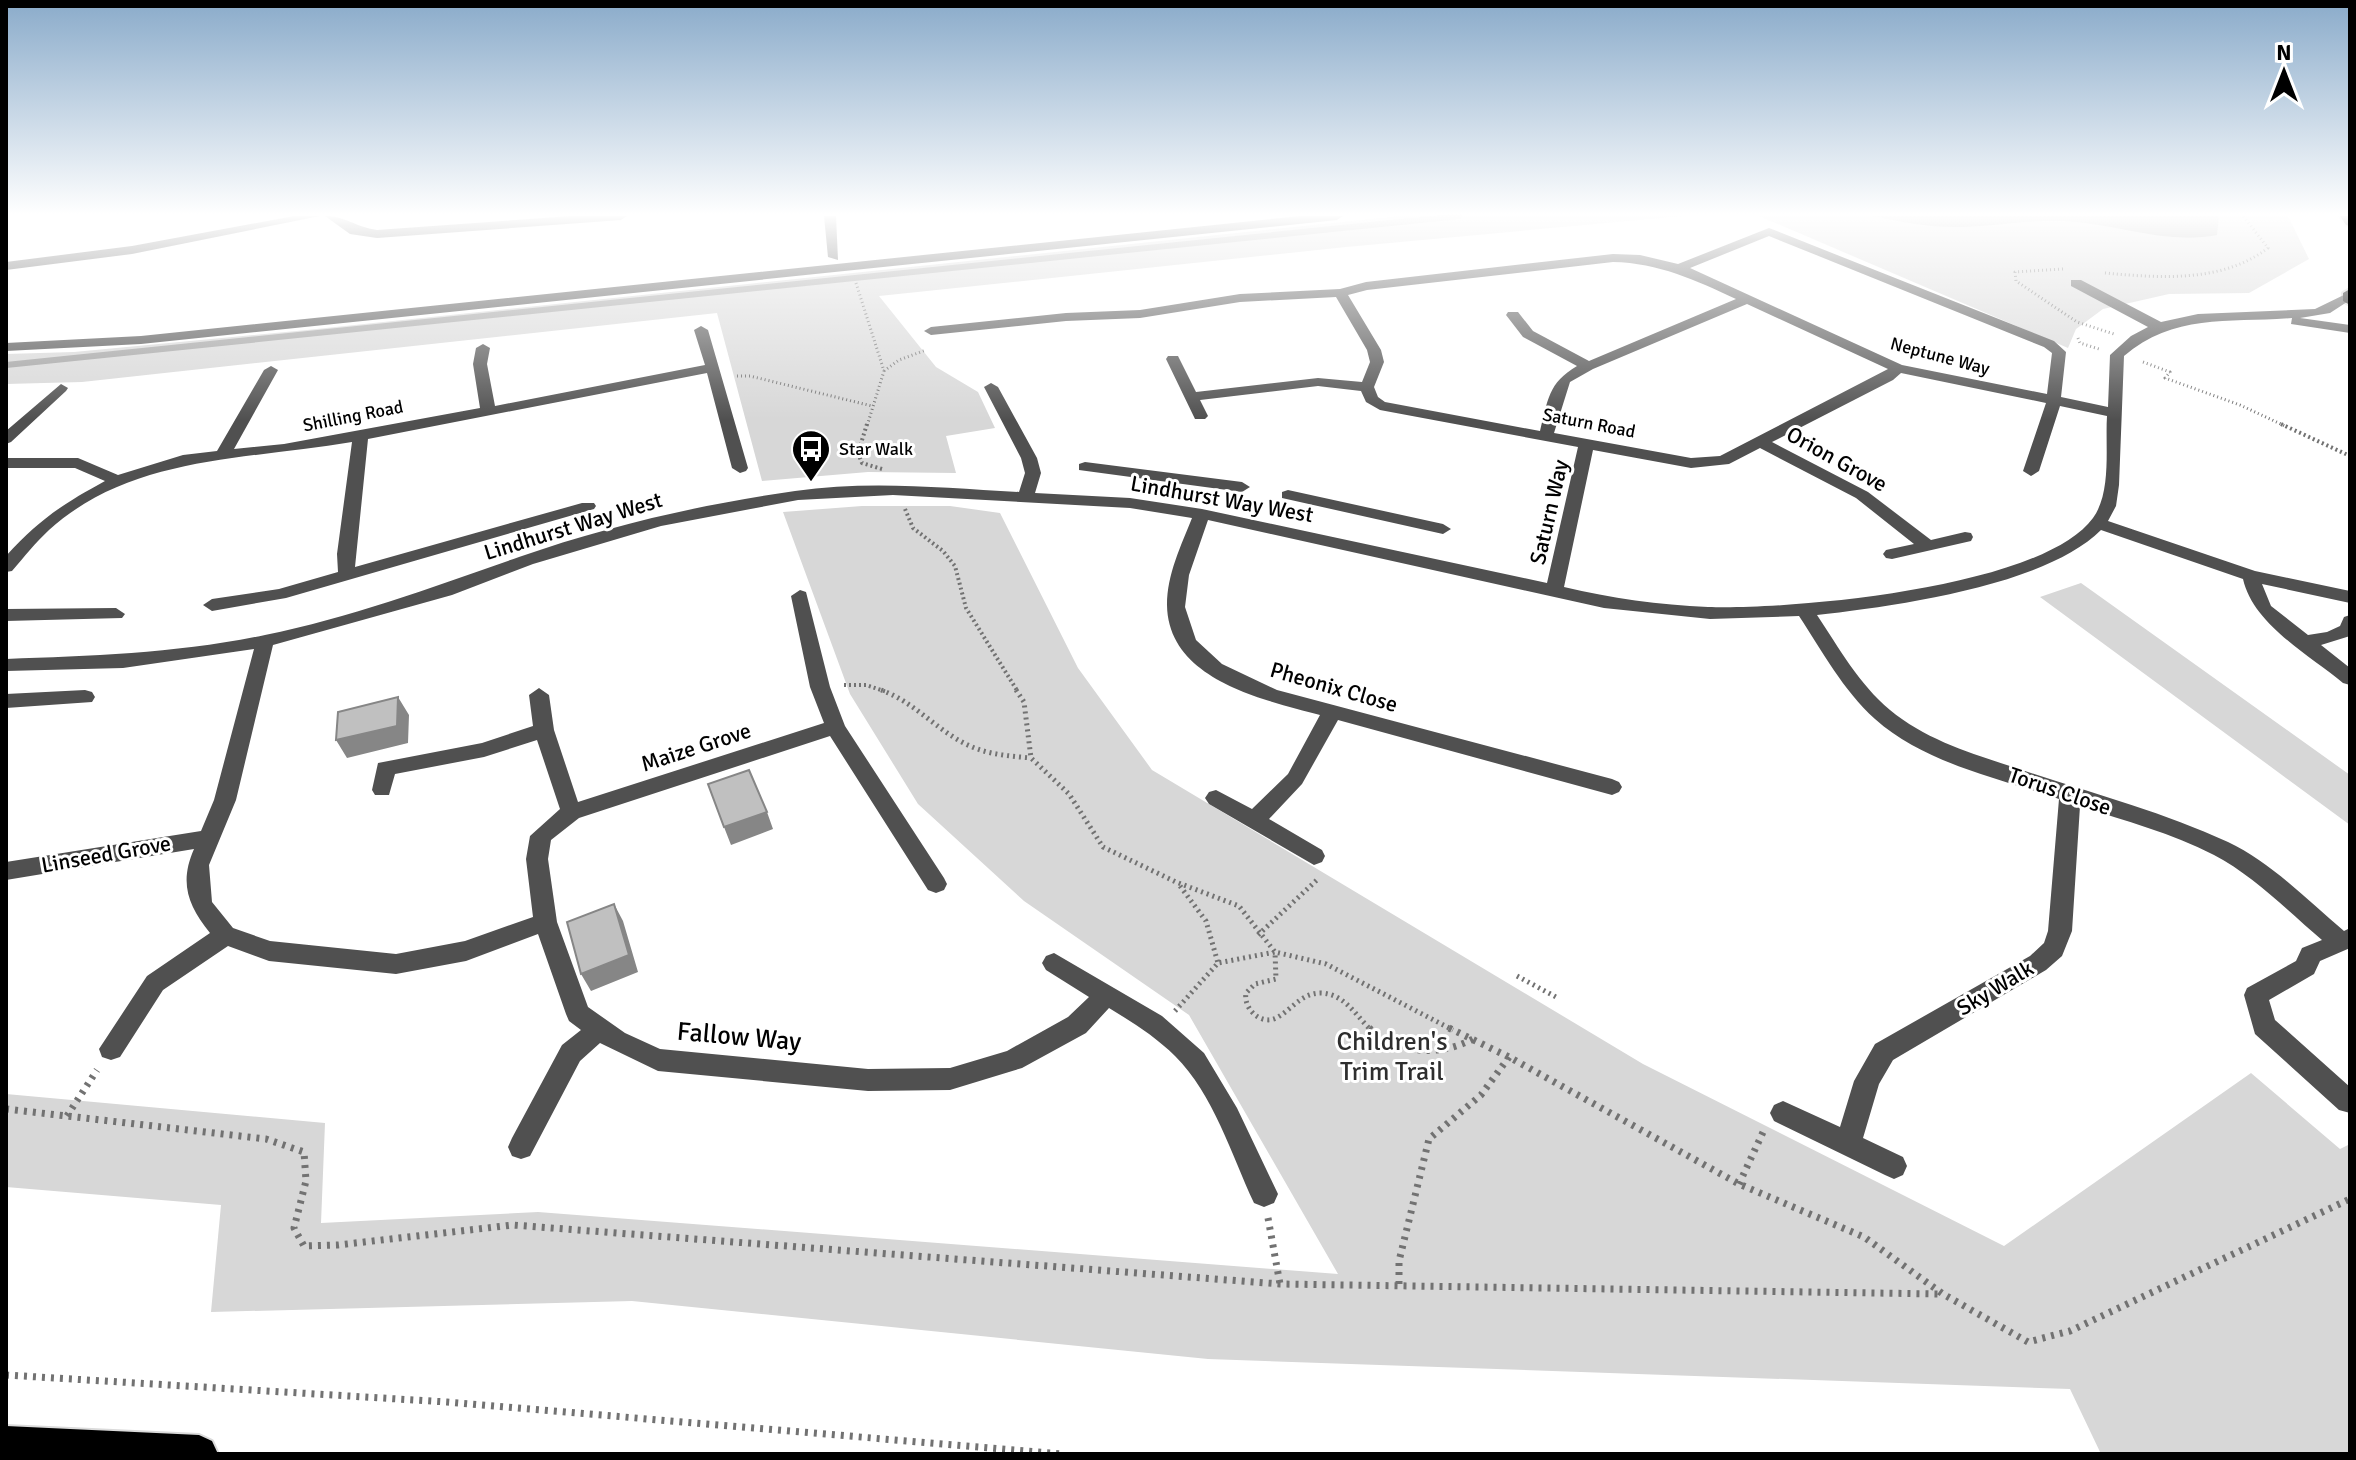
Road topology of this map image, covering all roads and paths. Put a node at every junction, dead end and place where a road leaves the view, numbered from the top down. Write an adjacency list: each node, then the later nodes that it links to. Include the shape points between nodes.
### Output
1 (635, 284): 19 (street, via 141,340)
2 (857, 284): 25 (path)
3 (1382, 284): 8 (street, Neptune Way)
4 (1712, 284): 10 (street, Neptune Way)
5 (1901, 284): 31 (street, via 2049,344 2059,352)
6 (2021, 284): 18 (path, via 2077,322)
7 (2078, 284): 13 (street)
8 (1340, 293): 17 (street, Neptune Way, via 1284,293 1140,314 1066,317); 28 (street, via 1374,350 1377,362)
9 (2349, 296): 12 (street, via 2323,311)
10 (1745, 300): 22 (street); 23 (street, Neptune Way)
11 (1513, 315): 22 (street, via 1528,334)
12 (2264, 317): 13 (street, via 2194,318); 14 (street)
13 (2157, 326): 18 (street)
14 (2350, 329)
15 (701, 330): 26 (street)
16 (931, 331): 17 (street, Neptune Way)
17 (964, 336): 25 (path, via 899,360)
18 (2132, 339): 34 (street, via 2117,355)
19 (6, 347)
20 (483, 348): 33 (street, via 480,364)
21 (1173, 359): 30 (street)
22 (1588, 366): 36 (street, via 1559,387)
23 (1898, 368): 31 (street, Neptune Way); 39 (street, Saturn Road)
24 (271, 370): 41 (street)
25 (884, 371): 32 (path)
26 (714, 379): 32 (path, via 750,376); 33 (street, Shilling Road); 44 (street)
27 (991, 387): 50 (street, via 1029,458 1033,473)
28 (1367, 387): 30 (street, via 1318,382); 36 (street, Saturn Road, via 1380,406)
29 (61, 388): 38 (street)
30 (1191, 397): 35 (street)
31 (2051, 401): 34 (street, Neptune Way); 45 (street)
32 (872, 406): 49 (path, via 858,453 862,463 909,472)
33 (488, 410): 37 (street, Shilling Road)
34 (2115, 413): 56 (street, via 2109,504)
35 (1200, 416)
36 (1546, 435): 40 (street, Saturn Road)
37 (361, 436): 41 (street, Shilling Road); 63 (street)
38 (6, 439)
39 (1761, 443): 40 (street, Saturn Road, via 1710,463); 60 (street, Orion Grove, via 1862,495)
40 (1586, 444): 65 (street, Saturn Way)
41 (223, 454): 47 (street, Shilling Road, via 175,462)
42 (6, 463): 47 (street, via 78,463)
43 (1085, 467): 46 (street)
44 (740, 468)
45 (2031, 471)
46 (1141, 473): 48 (street); 52 (street)
47 (117, 481): 62 (street, Shilling Road, via 42,527)
48 (1242, 487)
49 (907, 490): 50 (street, Lindhurst Way West); 73 (street, Lindhurst Way West, via 798,495 658,521 527,560 446,591); 84 (path, via 904,511 913,528 955,566 966,608 1024,702)
50 (1026, 495): 52 (street, Lindhurst Way West)
51 (1288, 495): 53 (street)
52 (1130, 503): 55 (street, Lindhurst Way West)
53 (1334, 504): 57 (street); 58 (street)
54 (588, 506): 63 (street)
55 (1202, 514): 58 (street, Lindhurst Way West); 81 (street, Pheonix Close, via 1178,581 1175,608 1192,651 1235,682)
56 (2097, 523): 64 (street); 69 (street, Lindhurst Way West, via 2059,551 2004,574 1914,596)
57 (1443, 529)
58 (1316, 537): 65 (street, Lindhurst Way West)
59 (1965, 537): 60 (street)
60 (1927, 545): 61 (street)
61 (1892, 554)
62 (6, 567)
63 (347, 574): 68 (street, via 280,594)
64 (2251, 576): 67 (street); 74 (street, via 2265,610)
65 (1554, 590): 69 (street, Lindhurst Way West, via 1597,603)
66 (800, 596): 77 (street)
67 (2347, 596): 72 (street)
68 (212, 605)
69 (1805, 611): 87 (street, Torus Close, via 1855,686 1910,734 1950,754)
70 (116, 614): 71 (street)
71 (6, 615)
72 (2350, 619): 74 (street, via 2349,629 2331,638)
73 (265, 641): 75 (street, Lindhurst Way West, via 123,662); 91 (street, via 225,800)
74 (2303, 642): 76 (street)
75 (6, 665)
76 (2350, 678)
77 (820, 687): 82 (street); 84 (path, via 859,683 898,695 986,753)
78 (539, 695): 83 (street)
79 (85, 697): 80 (street)
80 (6, 701)
81 (1332, 712): 85 (street, Pheonix Close); 90 (street, via 1295,779)
82 (835, 727): 89 (street, Maize Grove); 95 (street)
83 (544, 730): 86 (street, via 484,750 385,768); 89 (street)
84 (1031, 758): 94 (path, via 1069,794 1103,847)
85 (1612, 787)
86 (382, 790)
87 (2070, 796): 99 (street, Torus Close, via 2224,850); 115 (street, Sky Walk, via 2060,931 2054,949 1986,995 1884,1052 1867,1081)
88 (1216, 798): 90 (street)
89 (571, 812): 96 (street, Fallow Way, via 541,836 537,859)
90 (1254, 821): 92 (street)
91 (206, 839): 93 (street, Linseed Grove); 97 (street, via 198,865 201,905)
92 (1318, 866): 98 (path)
93 (6, 871)
94 (1176, 882): 98 (path, via 1239,906); 102 (path, via 1202,909 1216,939)
95 (936, 884)
96 (545, 922): 97 (street, via 466,951 396,964 269,951); 107 (street, Fallow Way, via 578,1014)
97 (225, 935): 109 (street, via 155,983)
98 (1258, 935): 100 (path)
99 (2345, 940): 111 (street, Torus Close, via 2310,955 2306,967 2256,995 2264,1026)
100 (1275, 952): 102 (path); 108 (path, via 1326,964); 108 (path, via 1276,979 1253,983 1244,1000 1251,1013 1264,1019 1276,1019 1308,993 1327,994 1350,1006 1372,1031 1409,1048 1450,1050)
101 (1054, 963): 104 (street)
102 (1218, 963): 106 (path)
103 (1517, 976): 105 (path)
104 (1106, 996): 106 (street); 107 (street, Fallow Way, via 1077,1025 1013,1060 950,1079 868,1080 658,1060)
105 (1556, 997)
106 (1157, 1027): 119 (street, via 1185,1049 1214,1092)
107 (598, 1030): 116 (street, via 571,1053)
108 (1473, 1039): 110 (path)
109 (111, 1049): 113 (path)
110 (1509, 1057): 118 (path); 122 (path, via 1481,1095 1429,1139 1399,1261)
111 (2348, 1102)
112 (6, 1109): 113 (path)
113 (67, 1116): 121 (path, via 266,1139 304,1152 306,1181 294,1228 304,1246 513,1225)
114 (1776, 1118): 115 (street); 118 (path)
115 (1848, 1143): 117 (street)
116 (521, 1147)
117 (1894, 1166)
118 (1739, 1184): 123 (path, via 1864,1237)
119 (1264, 1194): 121 (path)
120 (2350, 1199): 123 (path, via 2070,1331 2028,1342)
121 (1280, 1284): 122 (path)
122 (1399, 1284): 123 (path)
123 (1943, 1294)
124 (6, 1375): 127 (path, via 447,1402)
125 (6, 1445): 126 (highway)
126 (199, 1454)
127 (1061, 1454)

